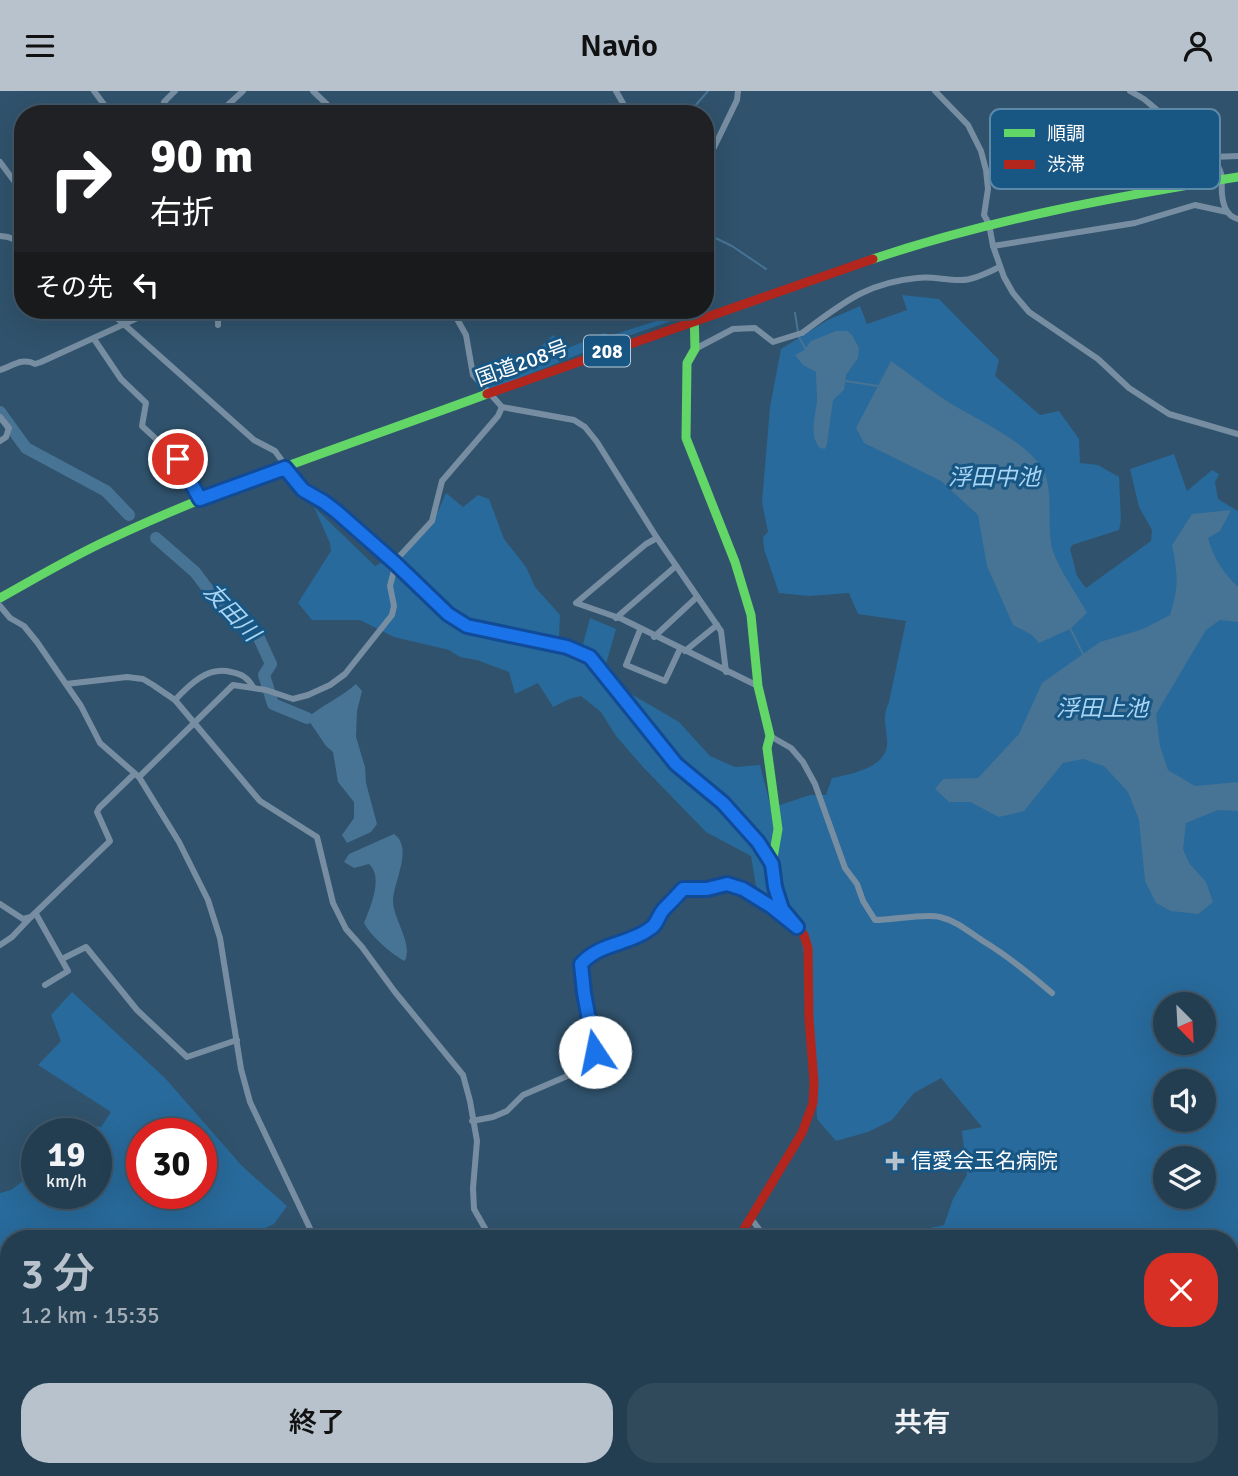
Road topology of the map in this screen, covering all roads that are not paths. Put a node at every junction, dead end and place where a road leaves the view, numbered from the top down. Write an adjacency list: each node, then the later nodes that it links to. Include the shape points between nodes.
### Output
1 (175, 91): 7 (street)
2 (243, 91): 8 (street)
3 (313, 91): 9 (street)
4 (737, 91): 11 (street)
5 (935, 91): 22 (street, via 968,125 981,151 988,189 984,215)
6 (1130, 91): 10 (street)
7 (166, 105)
8 (228, 105)
9 (327, 105)
10 (1156, 109)
11 (714, 147)
12 (1238, 156): 13 (street)
13 (1220, 157)
14 (0, 162): 18 (street)
15 (1220, 174): 17 (street)
16 (1238, 177): 17 (main road, 国道208号 / 208)
17 (1222, 179): 20 (street)
18 (14, 181)
19 (1165, 189): 22 (main road, 国道208号 / 208)
20 (1227, 212): 21 (street); 23 (street, via 1195,205 1135,223)
21 (1238, 219)
22 (989, 224): 23 (street); 25 (main road, 国道208号 / 208)
23 (993, 246): 24 (street)
24 (1000, 267): 35 (street, via 961,281 918,277 878,285 844,301 794,336 773,342 755,328 733,329); 40 (street, via 1013,293 1030,312 1098,359 1129,388 1169,414)
25 (714, 314)
26 (119, 319): 32 (street)
27 (133, 319): 32 (street)
28 (218, 319): 33 (street)
29 (458, 319): 37 (street, via 466,334 473,375)
30 (700, 319): 31 (main road, 国道208号 / 208)
31 (694, 321): 35 (main road); 37 (main road, 国道208号 / 208)
32 (125, 324): 34 (street); 42 (street, via 254,440 275,451)
33 (218, 325)
34 (94, 339): 36 (street, via 35,364 26,361); 43 (street, via 121,379 146,403 142,426 181,461)
35 (695, 349): 57 (main road, via 687,363 686,438 746,596)
36 (0, 370)
37 (490, 393): 38 (street); 42 (main road, 国道208号 / 208)
38 (502, 407): 44 (street, via 574,420 585,427); 45 (street, via 442,481 432,521)
39 (0, 417): 41 (street, via 9,428)
40 (1238, 434)
41 (5, 441)
42 (285, 468): 43 (main road, 国道208号 / 208); 45 (street, via 303,490 324,502)
43 (200, 499): 48 (main road, 国道208号 / 208, via 38,575)
44 (657, 538): 46 (street); 50 (street, via 576,603)
45 (395, 563): 58 (street, via 390,586 392,615 345,674 293,699); 63 (street, via 467,626 567,647 590,657 676,764 734,814)
46 (676, 566): 47 (street); 50 (street)
47 (697, 597): 51 (street); 53 (street)
48 (0, 598)
49 (0, 606): 56 (street, via 24,626)
50 (616, 618): 52 (street)
51 (717, 625): 54 (street); 55 (street)
52 (640, 630): 53 (street); 54 (street, via 626,665 665,681)
53 (654, 637): 54 (street)
54 (683, 650): 55 (street)
55 (726, 672): 57 (street)
56 (66, 684): 59 (street, via 143,679); 62 (street, via 100,743)
57 (758, 686): 61 (main road)
58 (253, 687): 59 (street, via 249,679 222,670 191,683); 60 (street, via 233,685)
59 (175, 700): 60 (street)
60 (194, 723): 62 (street); 72 (street, via 260,801 317,837 332,903 346,929 463,1075)
61 (770, 736): 63 (main road, via 770,780 778,829); 70 (street, via 791,748 803,762 845,868 875,920 940,916 1004,953)
62 (136, 776): 65 (street, via 97,812 110,841); 71 (street, via 179,842 208,900 220,938)
63 (772, 864): 66 (main road, via 782,909)
64 (0, 904): 65 (street, via 23,919)
65 (33, 916): 67 (street); 68 (street)
66 (797, 927): 72 (street, via 743,889 727,884 683,889 651,928 592,953 581,964 595,1052 593,1065 523,1094 507,1111); 73 (main road, via 808,948 815,1088 810,1114)
67 (0, 945)
68 (62, 959): 69 (street, via 68,971); 71 (street, via 86,947 137,1010 187,1057)
69 (45, 985)
70 (1052, 993)
71 (237, 1040): 74 (street, via 250,1102)
72 (472, 1121): 75 (street, via 477,1141 474,1209)
73 (752, 1220): 76 (main road); 77 (street)
74 (311, 1230)
75 (486, 1230)
76 (745, 1230)
77 (759, 1230)

